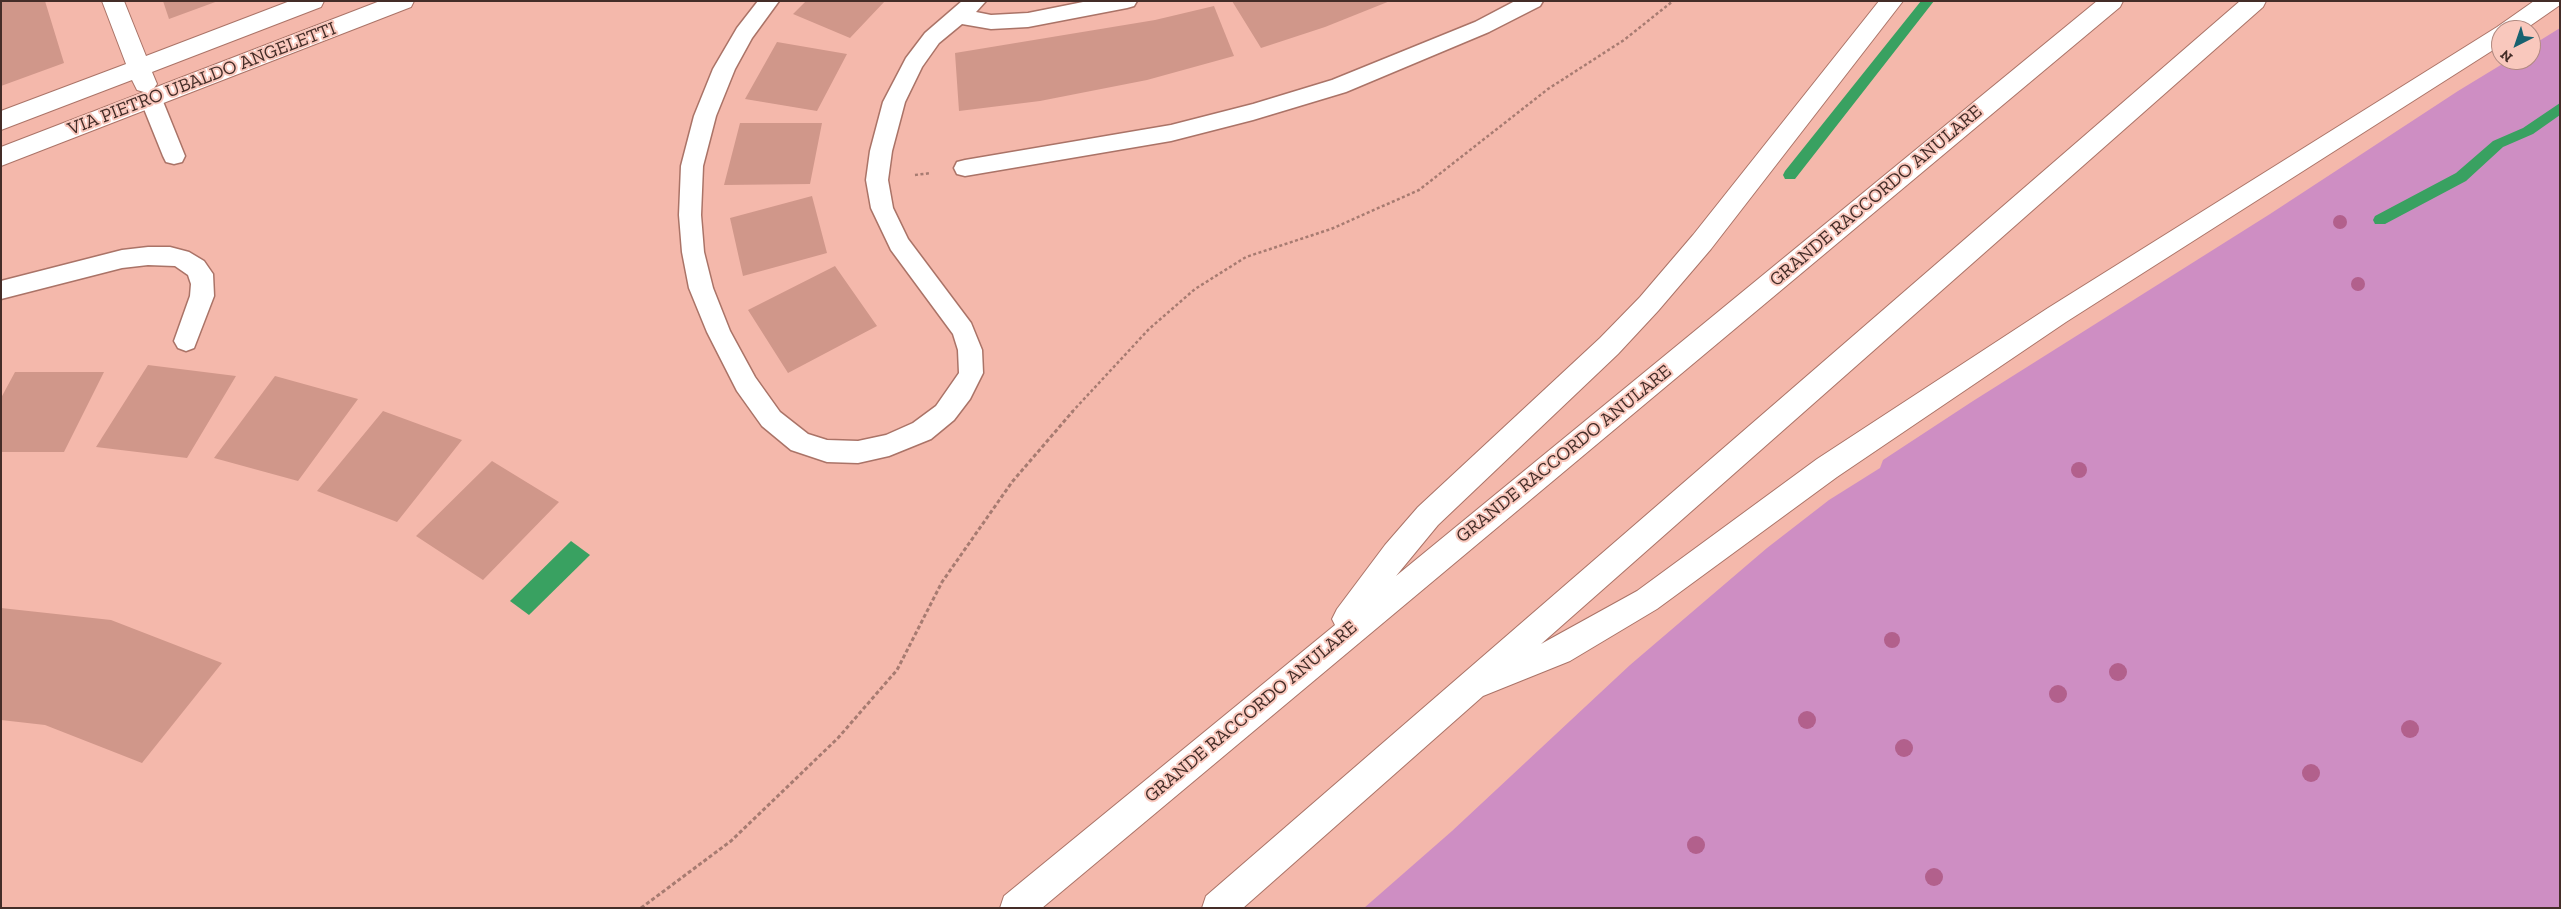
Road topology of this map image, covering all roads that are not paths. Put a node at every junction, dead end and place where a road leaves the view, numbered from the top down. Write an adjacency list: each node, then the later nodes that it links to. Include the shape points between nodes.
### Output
1 (113, 1): 15 (main road)
2 (313, 1): 15 (main road, VIA PIETRO UBALDO ANGELETTI)
3 (403, 1): 16 (main road, VIA PIETRO UBALDO ANGELETTI)
4 (769, 1): 12 (lane, via 744,33 724,69 705,116 692,166 690,216 693,252 701,288 746,384 771,419 800,442 827,451 858,452 888,445 922,431 945,413 971,373 970,350 963,330 899,244 882,208 877,180 881,151 898,94 913,63 932,38)
5 (976, 1): 12 (lane)
6 (1127, 1): 12 (lane, via 1028,20 991,22)
7 (1532, 1): 20 (lane, via 1482,27 1340,86 1253,112 1172,133)
8 (1892, 1): 23 (main road, via 1650,304 1428,516 1395,554)
9 (2112, 1): 23 (main road, GRANDE RACCORDO ANULARE)
10 (2255, 1): 24 (main road)
11 (2552, 1): 13 (main road)
12 (956, 16)
13 (2522, 20)
14 (2491, 40): 24 (main road, via 2049,320 1827,468 1647,600 1559,651)
15 (139, 68): 16 (main road); 17 (main road, VIA PIETRO UBALDO ANGELETTI)
16 (151, 99): 18 (lane); 19 (main road, VIA PIETRO UBALDO ANGELETTI)
17 (1, 121)
18 (174, 156)
19 (1, 157)
20 (964, 168)
21 (1, 290): 22 (lane, via 122,259 148,256 181,258 196,268 203,284)
22 (186, 341)
23 (1322, 652): 25 (main road, GRANDE RACCORDO ANULARE)
24 (1466, 689): 26 (main road)
25 (1016, 908)
26 (1218, 908)

